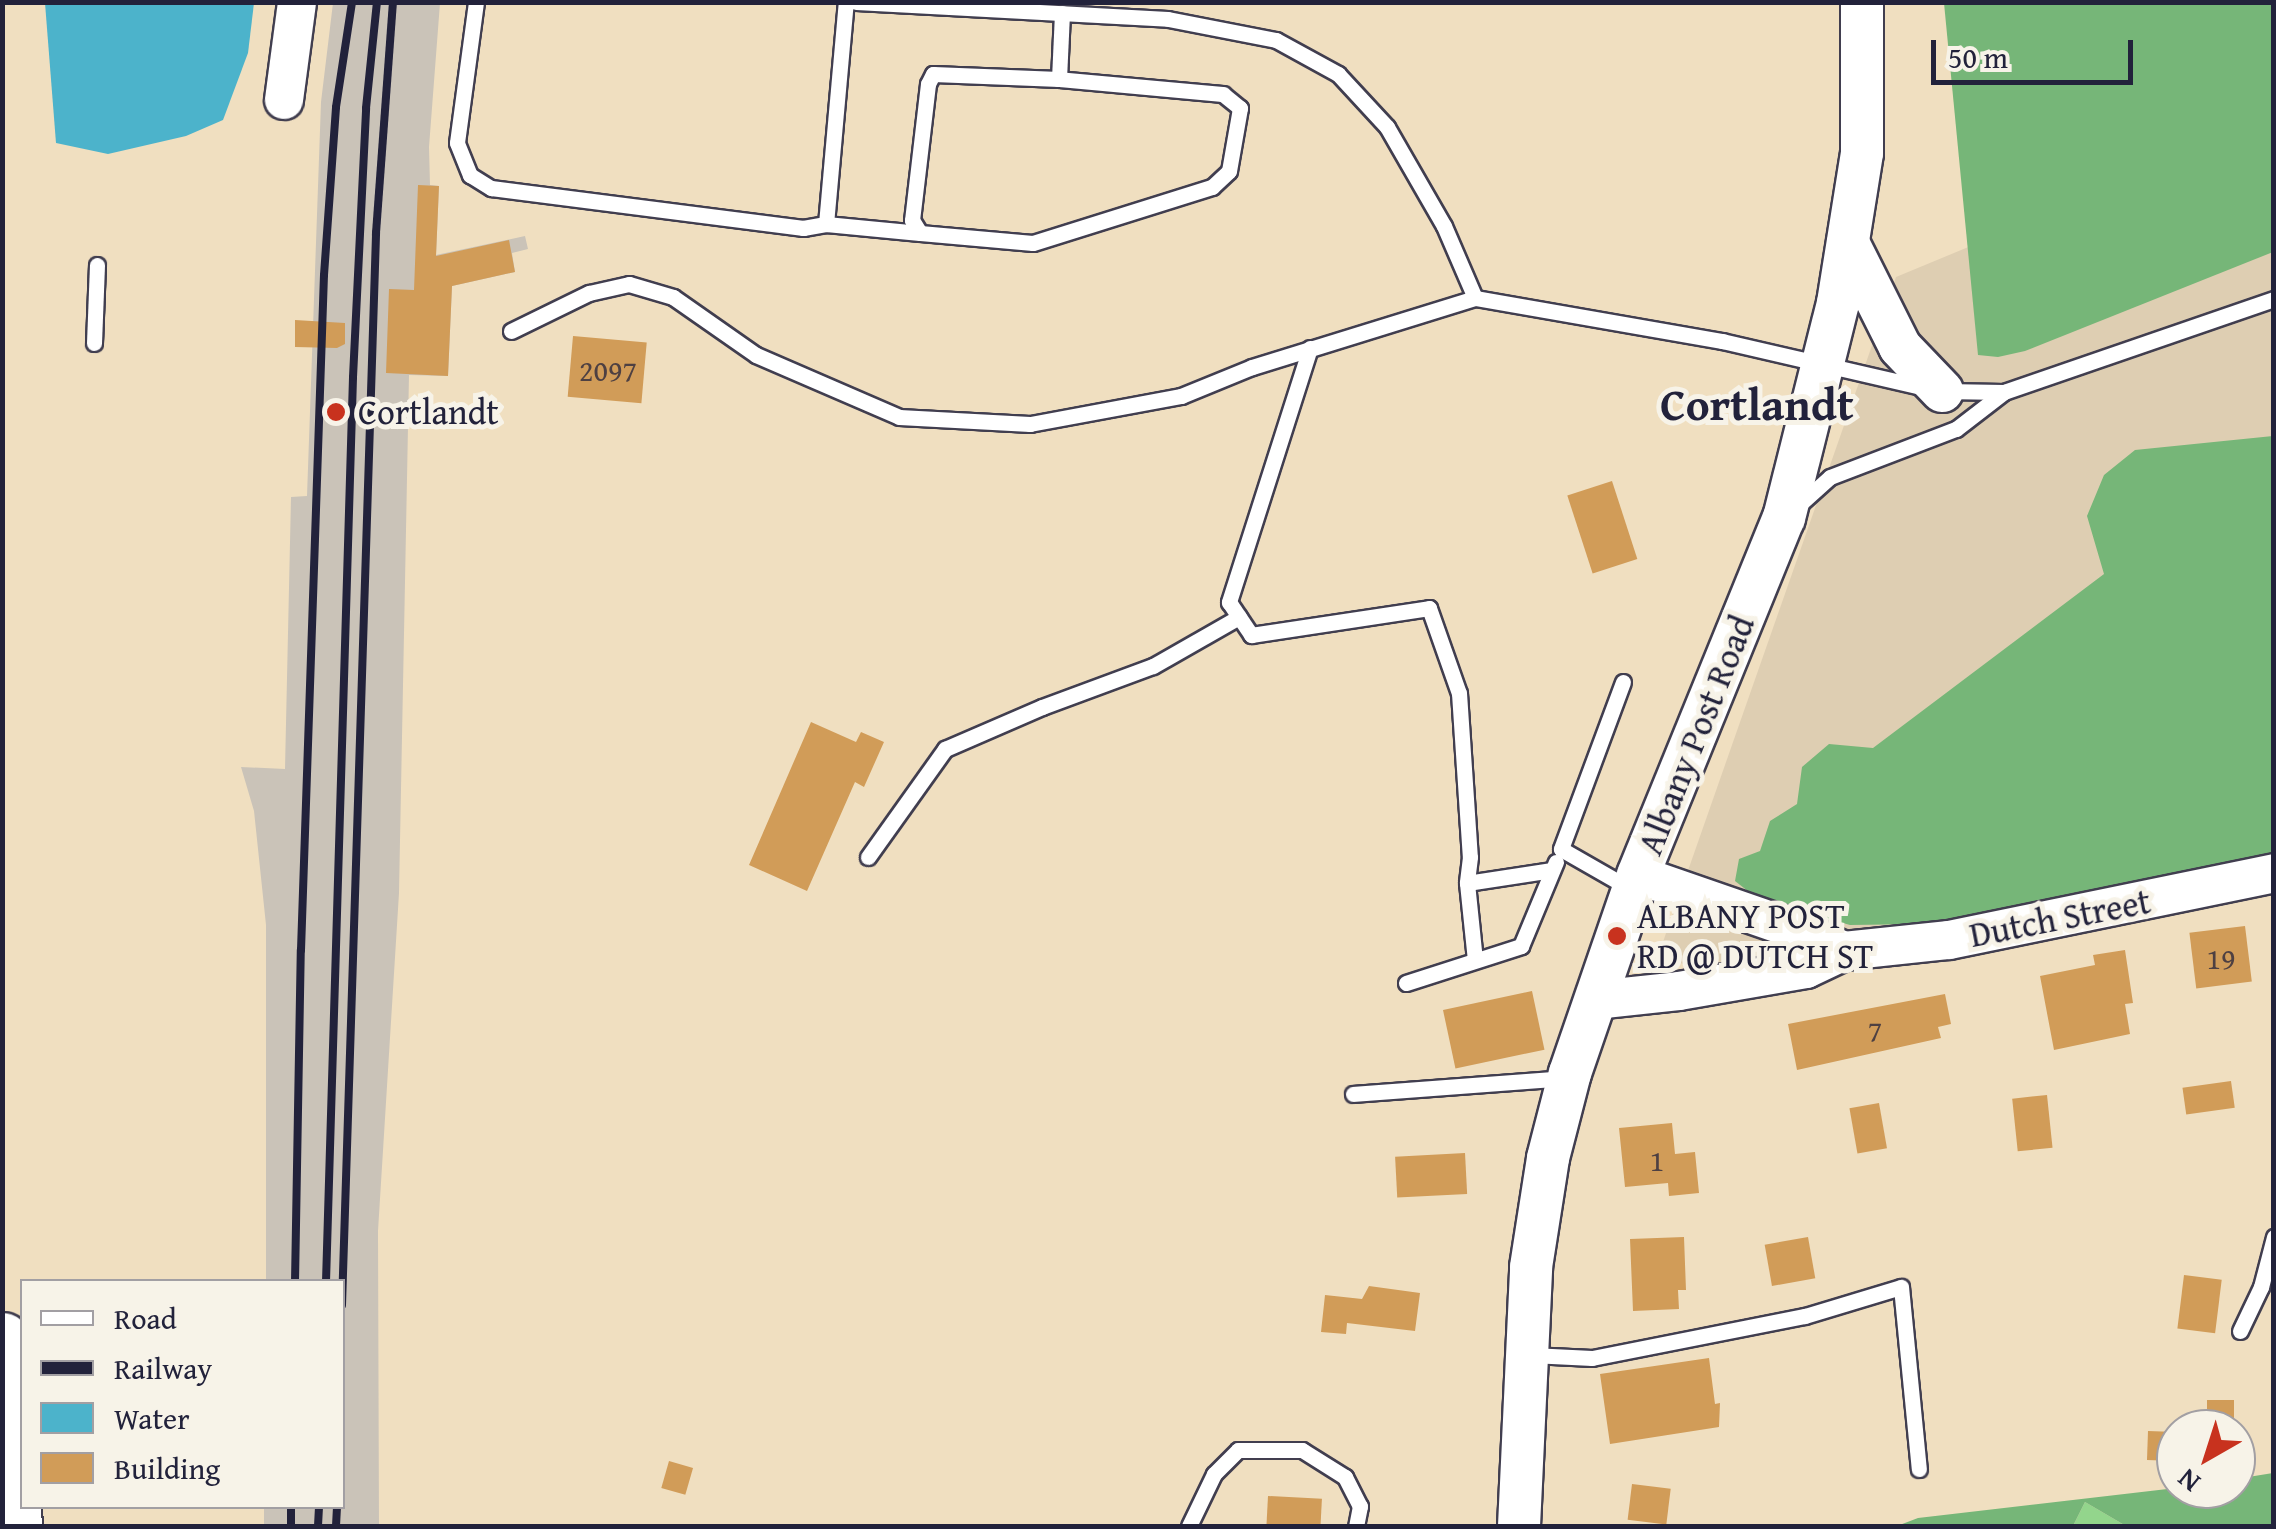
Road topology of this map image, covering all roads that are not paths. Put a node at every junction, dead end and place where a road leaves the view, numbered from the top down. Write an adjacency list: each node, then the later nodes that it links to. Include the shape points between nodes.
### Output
1 (297, 2): 8 (street)
2 (476, 2): 9 (lane, via 458,143 470,175 491,188 803,228)
3 (846, 2): 9 (lane)
4 (856, 2): 6 (lane)
5 (1862, 2): 11 (main road, Albany Post Road, via 1862,153)
6 (1062, 13): 7 (lane); 13 (lane, via 1168,18 1276,40 1338,74 1387,126 1444,226)
7 (1058, 78): 10 (lane, via 933,74 912,220); 10 (lane, via 1223,94 1240,108 1228,171 1212,188 1032,243)
8 (284, 100)
9 (826, 224): 10 (lane)
10 (920, 233)
11 (1848, 243): 18 (main road, Albany Post Road); 19 (main road, via 1900,347)
12 (97, 265): 16 (lane)
13 (1475, 298): 17 (lane); 18 (lane, via 1722,341)
14 (2274, 299): 20 (lane)
15 (511, 331): 17 (lane, via 589,294 629,284 673,297 756,356 899,417 1030,424 1181,396)
16 (94, 343)
17 (1310, 348): 22 (lane, via 1228,602)
18 (1824, 368): 19 (lane); 21 (main road, Albany Post Road)
19 (1942, 391): 20 (lane)
20 (2004, 392): 21 (lane, via 1956,429 1830,477)
21 (1784, 518): 28 (main road, Albany Post Road)
22 (1239, 617): 25 (lane, via 1153,666 945,750); 29 (lane, via 1250,635 1430,608 1459,693)
23 (1624, 682): 24 (lane)
24 (1561, 850): 26 (lane); 28 (lane)
25 (868, 857)
26 (1552, 870): 29 (lane); 31 (lane, via 1520,946)
27 (2274, 873): 30 (street, Dutch Street, via 1949,940)
28 (1635, 882): 30 (street, via 1803,932); 33 (main road, Albany Post Road)
29 (1467, 883): 31 (lane)
30 (1844, 952): 33 (street, Dutch Street, via 1806,968)
31 (1475, 960): 32 (lane)
32 (1406, 983)
33 (1596, 1000): 34 (main road, Albany Post Road)
34 (1569, 1077): 35 (lane); 39 (main road, Albany Post Road, via 1531,1268)
35 (1353, 1094)
36 (2274, 1237): 37 (lane)
37 (2240, 1330)
38 (2, 1340): 41 (highway)
39 (1527, 1354): 40 (lane, via 1592,1358 1805,1316 1901,1288); 44 (main road, Albany Post Road)
40 (1919, 1469)
41 (14, 1526)
42 (1189, 1526): 43 (lane, via 1214,1474 1238,1450 1302,1450 1345,1477 1360,1506)
43 (1356, 1526)
44 (1519, 1526)

